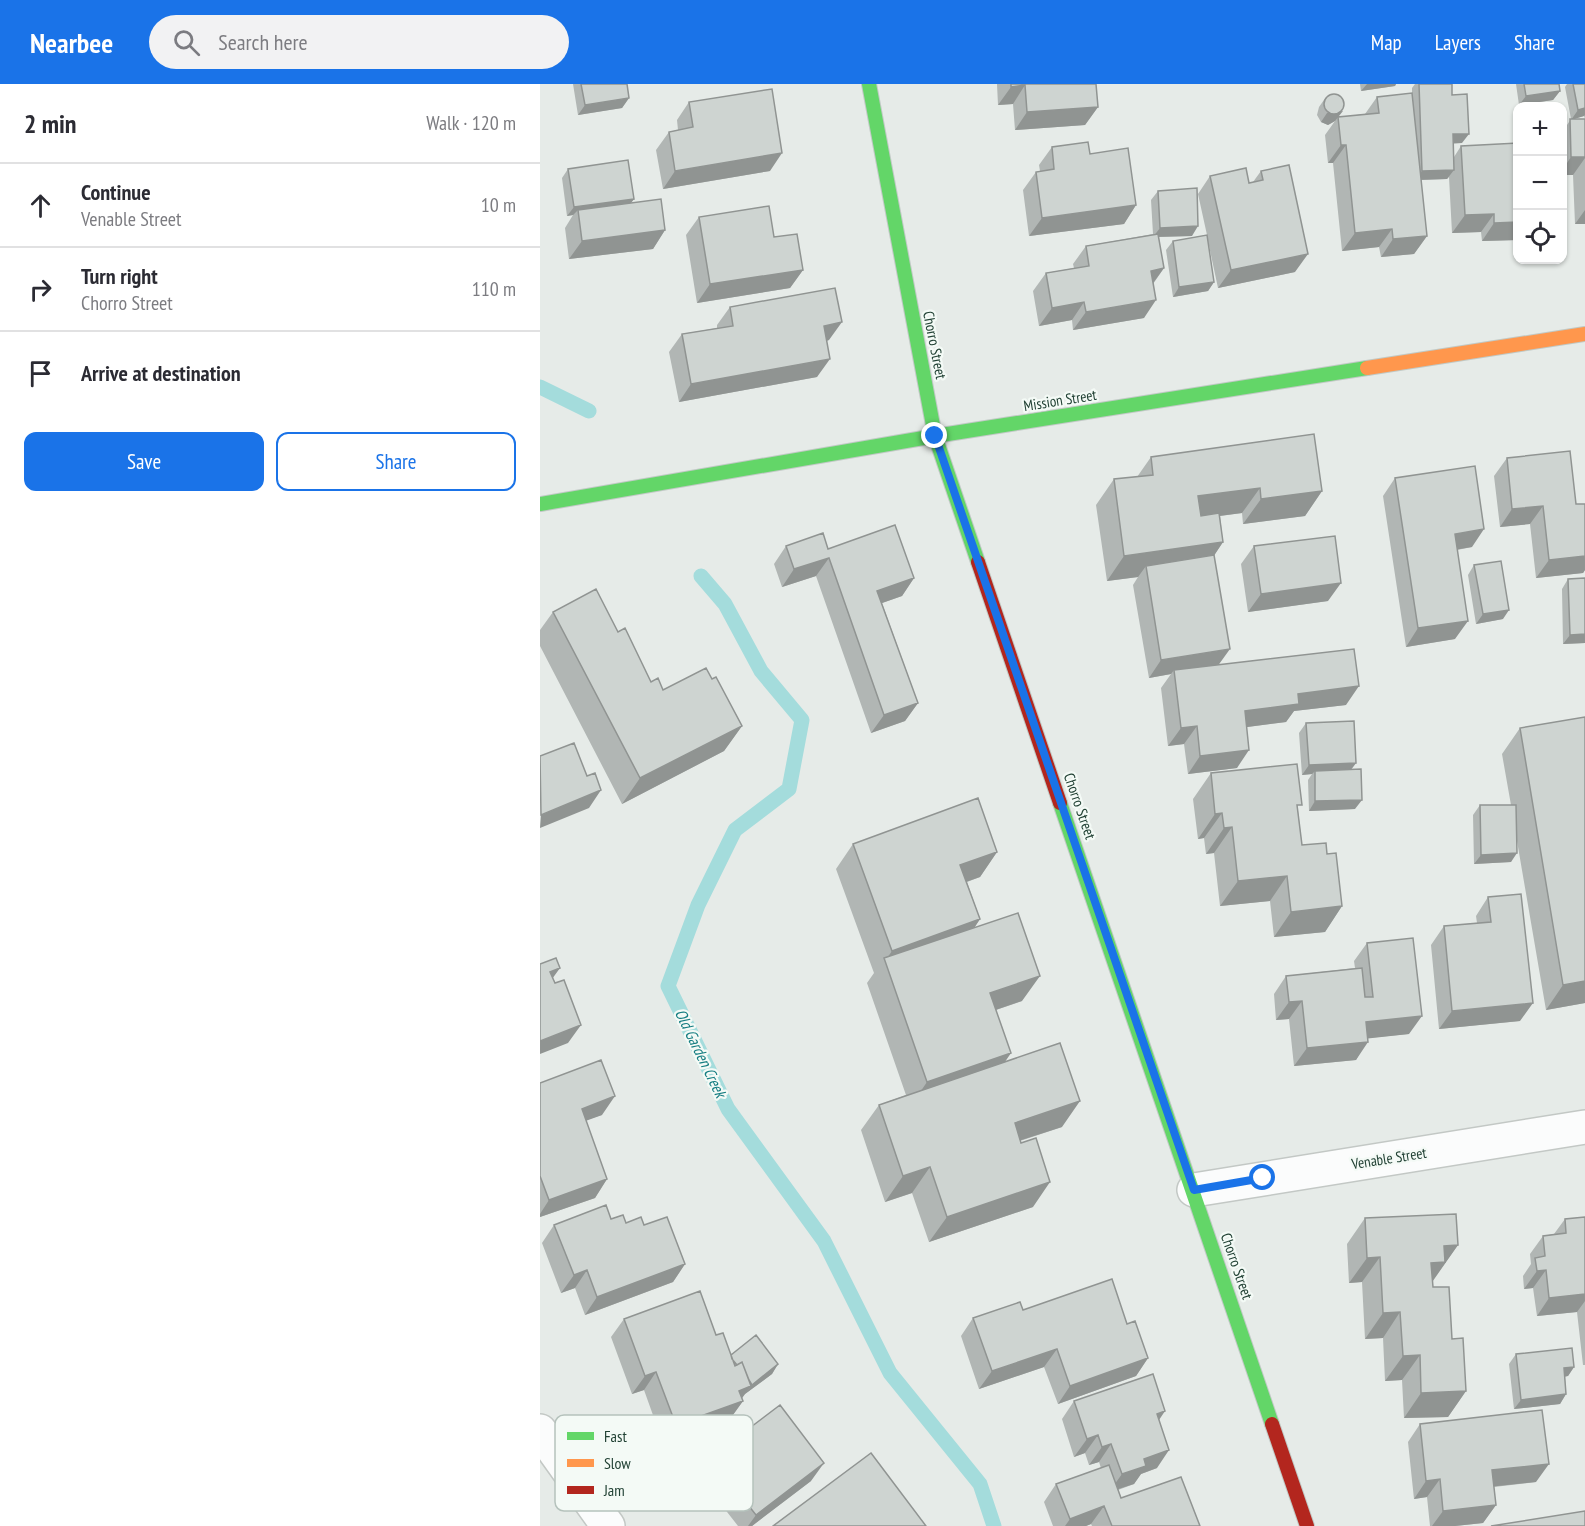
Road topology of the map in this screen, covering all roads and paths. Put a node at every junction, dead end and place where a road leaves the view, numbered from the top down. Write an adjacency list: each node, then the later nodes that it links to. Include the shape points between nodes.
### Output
1 (869, 84): 3 (street, Chorro Street)
2 (1585, 334): 3 (street, Mission Street)
3 (935, 436): 4 (street, Mission Street); 6 (street, Chorro Street)
4 (540, 504)
5 (1585, 1127): 6 (street, Venable Street)
6 (1194, 1190): 11 (street, Chorro Street)
7 (540, 1431): 8 (street)
8 (555, 1452)
9 (597, 1511): 10 (street)
10 (608, 1526)
11 (1307, 1526)

